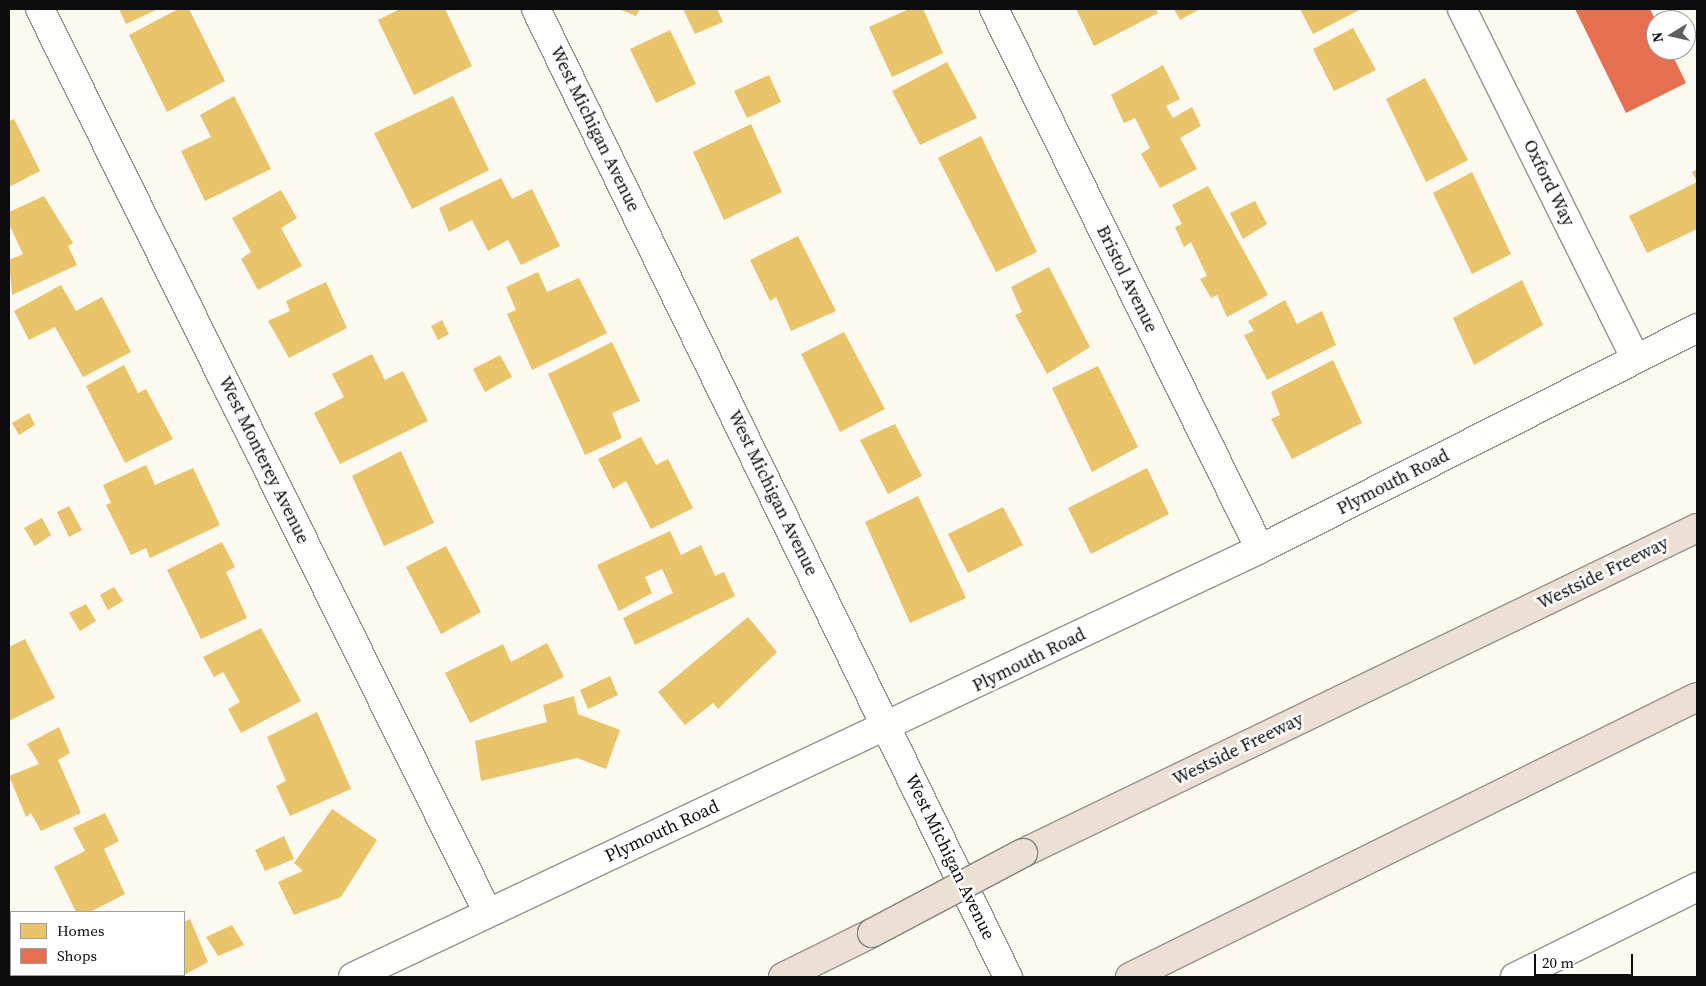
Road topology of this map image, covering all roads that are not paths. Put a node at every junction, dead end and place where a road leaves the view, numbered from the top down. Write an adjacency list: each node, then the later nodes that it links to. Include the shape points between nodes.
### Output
1 (40, 9): 12 (street, West Monterey Avenue)
2 (536, 9): 10 (street, West Michigan Avenue)
3 (994, 9): 8 (street, Bristol Avenue)
4 (1462, 9): 6 (street, Oxford Way)
5 (1697, 328): 6 (street, Plymouth Road)
6 (1635, 358): 8 (street, Plymouth Road)
7 (1697, 528): 14 (highway, Westside Freeway, bridge, via 1024,853)
8 (1260, 549): 10 (street, Plymouth Road)
9 (1697, 697): 16 (highway)
10 (888, 727): 12 (street, Plymouth Road); 15 (street, West Michigan Avenue)
11 (1697, 887): 17 (street)
12 (487, 911): 13 (street, Plymouth Road)
13 (354, 977)
14 (783, 977)
15 (1008, 977)
16 (1130, 977)
17 (1516, 977)

